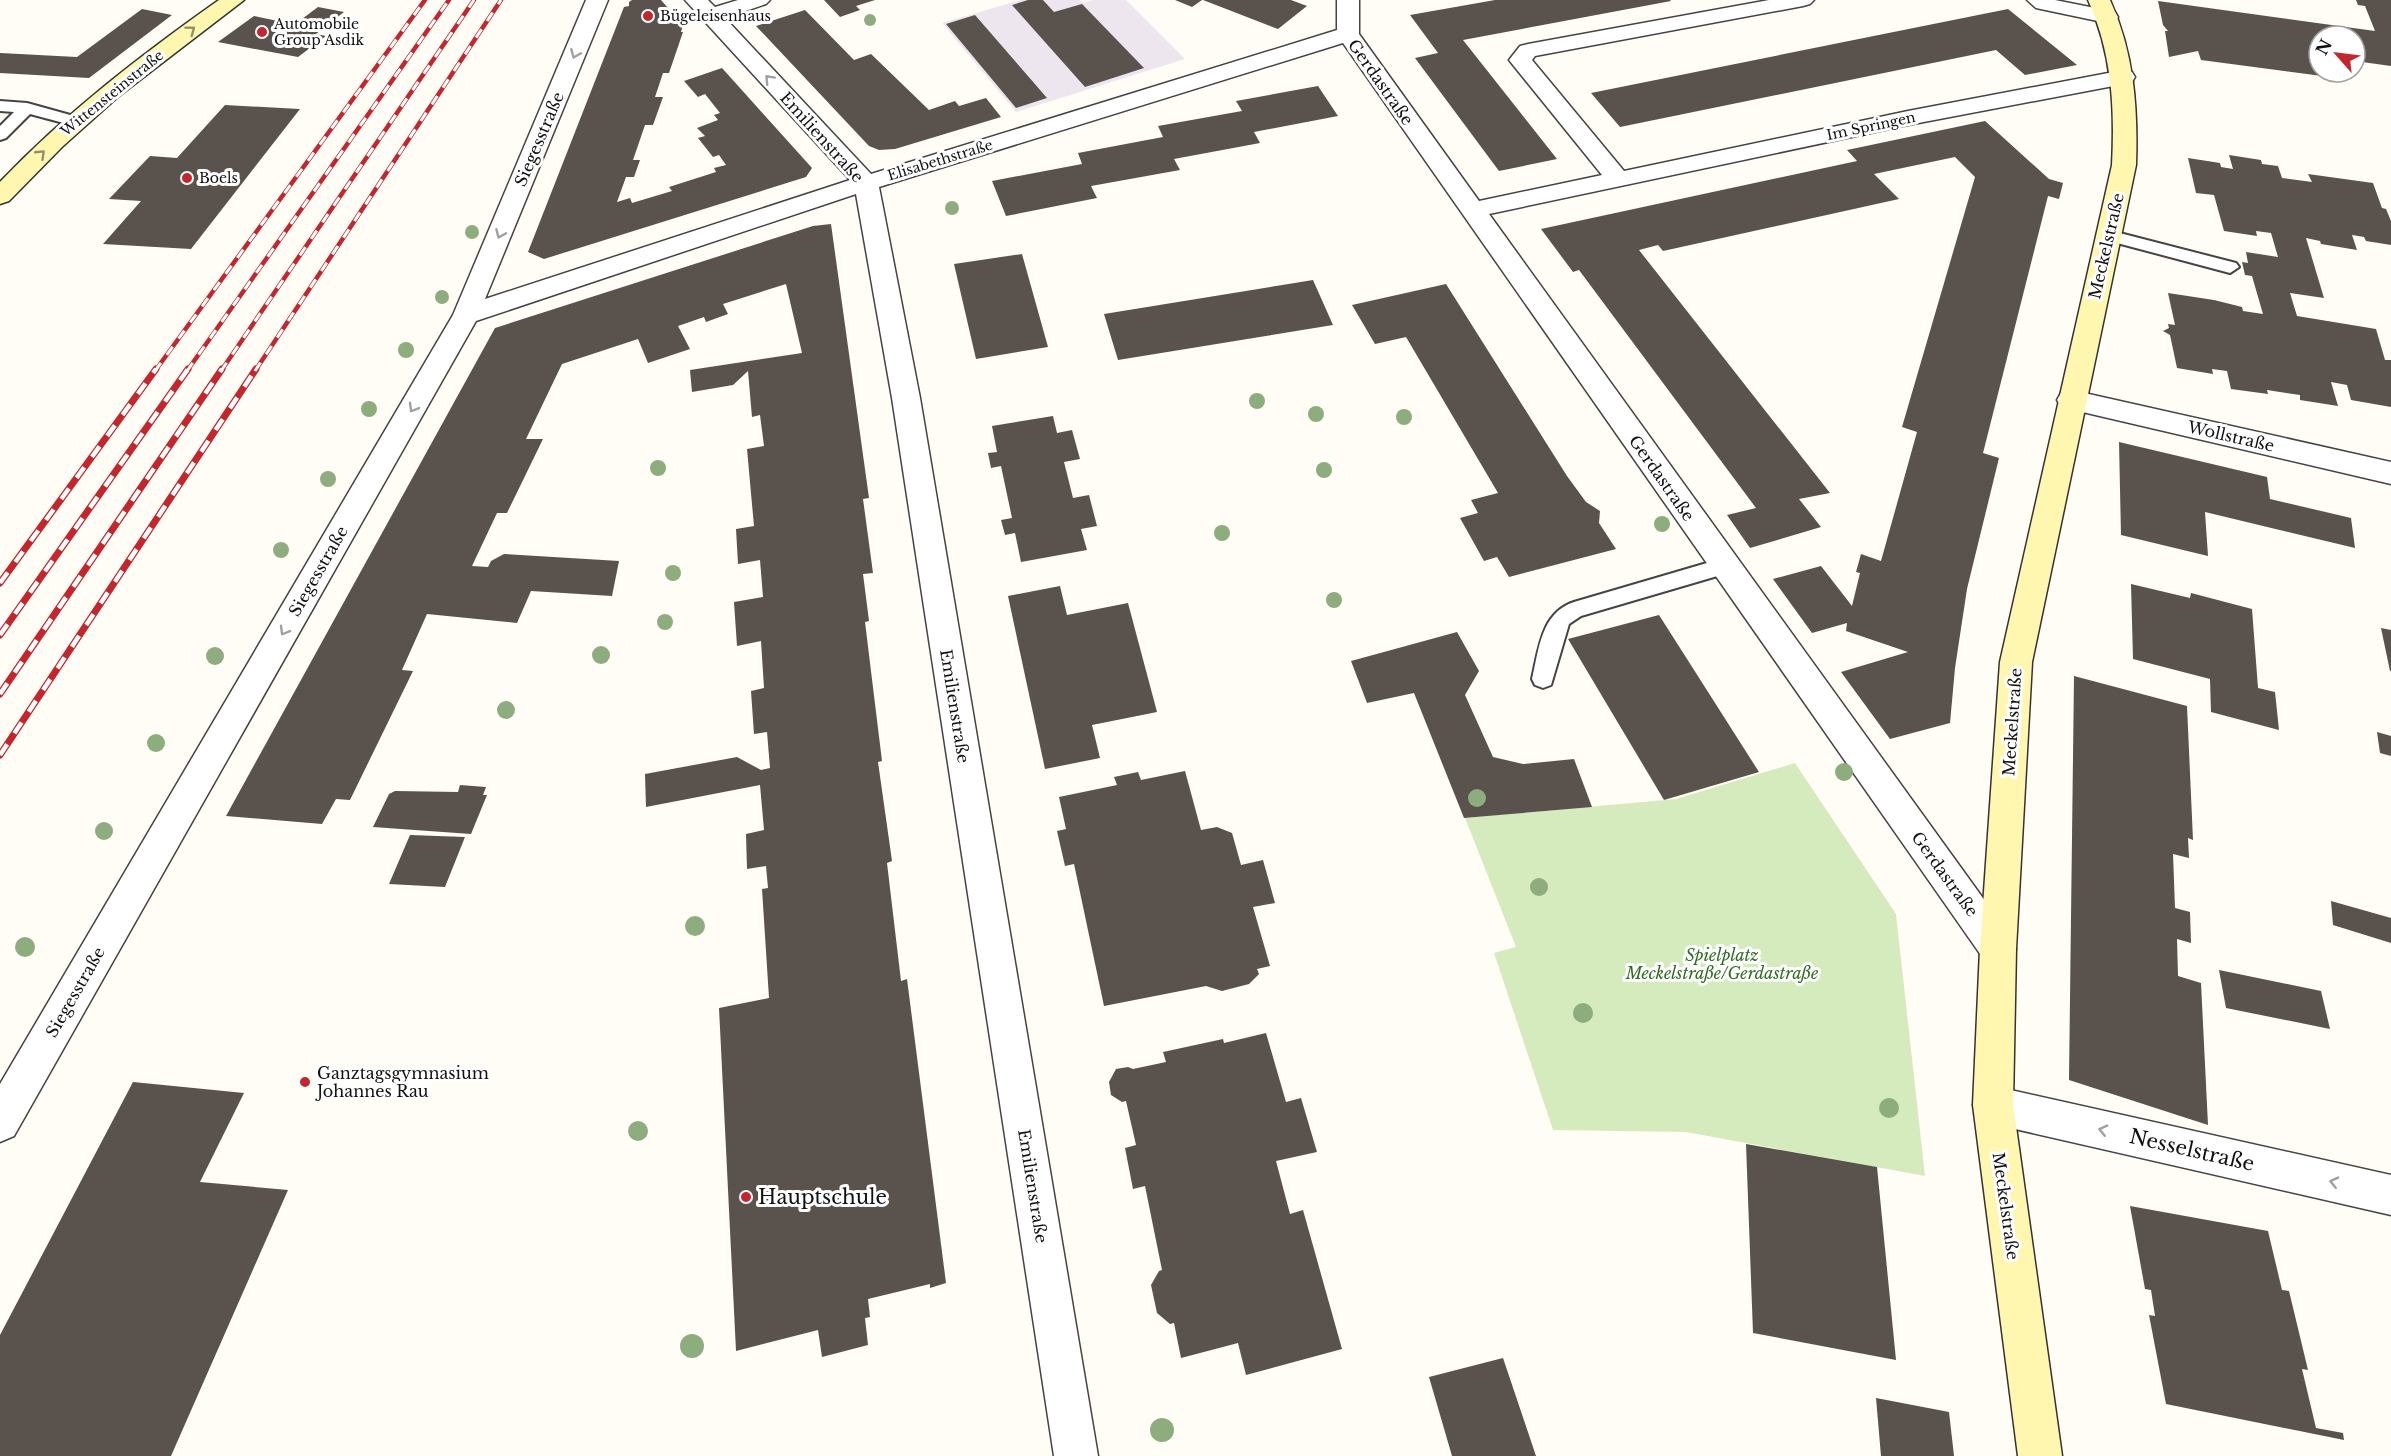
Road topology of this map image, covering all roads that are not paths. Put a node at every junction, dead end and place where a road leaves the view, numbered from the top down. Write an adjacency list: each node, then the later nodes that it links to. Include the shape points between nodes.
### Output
1 (233, 0): 13 (street, Wittensteinstraße, one-way to 1)
2 (597, 0): 21 (street, Siegesstraße, one-way to 21)
3 (759, 0): 7 (street, Emilienstraße)
4 (1348, 0): 9 (street, Gerdastraße)
5 (1803, 0): 15 (street, via 1528,51 1520,60)
6 (2038, 0): 8 (street, via 2043,4)
7 (703, 8): 16 (street, Emilienstraße, one-way to 7)
8 (2103, 8): 10 (street, Meckelstraße)
9 (1348, 34): 16 (street, Elisabethstraße); 18 (street, Gerdastraße)
10 (2124, 77): 15 (street, Im Springen); 19 (street, Meckelstraße, via 2124,165)
11 (0, 106): 12 (lane)
12 (27, 108): 13 (lane); 14 (lane)
13 (75, 121): 17 (street, Wittensteinstraße, one-way to 13)
14 (0, 135)
15 (1619, 180): 18 (street, Im Springen)
16 (866, 183): 21 (street, Elisabethstraße); 30 (street, Emilienstraße, via 906,398)
17 (0, 196)
18 (1472, 210): 24 (street, Gerdastraße)
19 (2108, 235): 20 (lane); 22 (street, Meckelstraße)
20 (2229, 267)
21 (466, 315): 28 (street, Siegesstraße, one-way to 28)
22 (2071, 400): 23 (street, Wollstraße); 26 (street, Meckelstraße, via 2016,662)
23 (2391, 473)
24 (1724, 566): 25 (lane, via 1574,610 1561,618 1554,631); 26 (street, Gerdastraße)
25 (1543, 679)
26 (1998, 949): 27 (street, Meckelstraße)
27 (1993, 1105): 29 (street, Nesselstraße, one-way to 27); 31 (street, Meckelstraße)
28 (0, 1122)
29 (2391, 1195)
30 (1076, 1456)
31 (2040, 1456)

